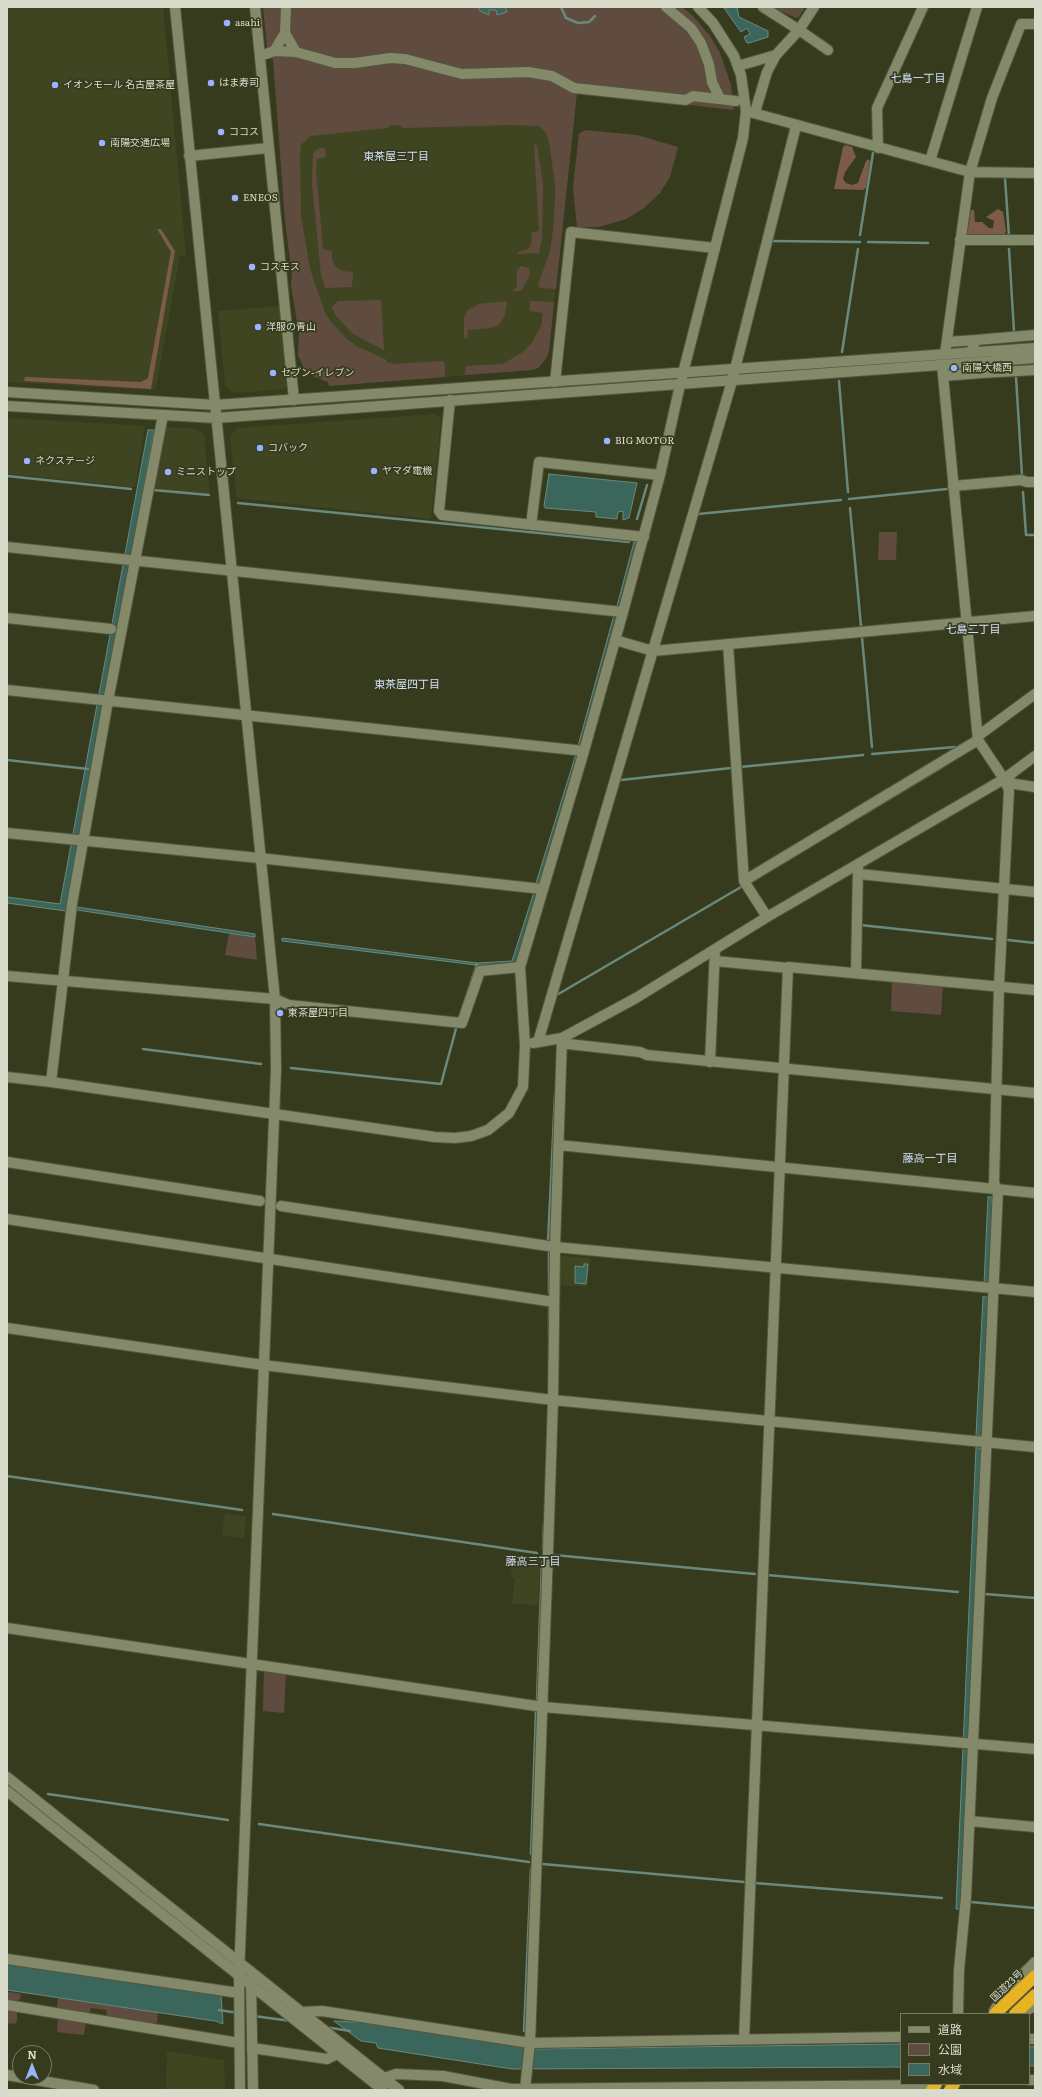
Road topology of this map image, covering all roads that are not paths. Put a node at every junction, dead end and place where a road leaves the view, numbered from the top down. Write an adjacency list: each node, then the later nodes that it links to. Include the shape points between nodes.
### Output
1 (175, 7): 23 (street)
2 (255, 7): 21 (street)
3 (286, 7): 12 (street)
4 (666, 7): 17 (street, via 691,28 701,43 712,82)
5 (698, 7): 16 (street, via 727,43)
6 (763, 7): 11 (street)
7 (814, 7): 11 (street)
8 (924, 7): 22 (street, via 877,108)
9 (977, 7): 24 (street)
10 (1035, 24): 25 (street, via 1021,24 992,98)
11 (798, 30): 13 (street); 15 (street)
12 (285, 33): 14 (street); 14 (street, via 270,53)
13 (828, 50)
14 (296, 52): 17 (street, via 335,63 405,59 462,74 528,72 552,76 574,88 686,100 693,96)
15 (776, 55): 16 (street); 19 (street, via 766,72)
16 (738, 66): 19 (street)
17 (720, 99): 18 (street)
18 (736, 101)
19 (750, 112): 20 (street); 29 (street)
20 (796, 126): 22 (street); 39 (street)
21 (268, 148): 23 (street); 48 (street)
22 (878, 148): 24 (street)
23 (189, 156): 50 (street)
24 (930, 161): 25 (street)
25 (970, 172): 26 (street); 27 (street)
26 (1035, 173)
27 (960, 240): 28 (street); 32 (street)
28 (1035, 240)
29 (715, 248): 41 (street); 45 (street, via 571,232)
30 (1035, 335): 31 (street)
31 (976, 340): 32 (street); 34 (street)
32 (947, 342): 35 (street)
33 (1035, 348): 34 (street)
34 (971, 352): 35 (street)
35 (945, 354): 39 (street)
36 (1035, 358): 37 (street)
37 (967, 363): 38 (street); 42 (street)
38 (942, 365): 43 (street); 44 (street)
39 (735, 368): 41 (street); 44 (street)
40 (1035, 370): 42 (street)
41 (683, 372): 45 (street); 46 (street)
42 (981, 373): 43 (street)
43 (943, 376): 56 (street)
44 (732, 381): 46 (street); 69 (street)
45 (555, 382): 48 (street)
46 (680, 385): 49 (street); 54 (street)
47 (7, 392): 50 (street)
48 (294, 400): 50 (street)
49 (450, 400): 53 (street); 57 (street, via 439,511 442,515)
50 (215, 405): 53 (street)
51 (7, 406): 52 (street)
52 (163, 415): 53 (street); 60 (street)
53 (216, 418): 61 (street)
54 (660, 475): 57 (street, via 539,462); 58 (street)
55 (1031, 482): 56 (street, via 1021,480)
56 (954, 490): 65 (street)
57 (532, 525): 58 (street)
58 (644, 537): 62 (street)
59 (7, 547): 60 (street)
60 (130, 560): 61 (street); 72 (street)
61 (231, 572): 62 (street); 73 (street)
62 (623, 612): 67 (street)
63 (1035, 616): 65 (street)
64 (7, 618): 66 (street)
65 (967, 623): 68 (street); 74 (street)
66 (111, 629)
67 (615, 640): 69 (street); 75 (street)
68 (728, 644): 69 (street); 83 (street)
69 (654, 651): 99 (street)
70 (7, 690): 72 (street)
71 (1035, 694): 74 (street)
72 (104, 700): 73 (street); 80 (street)
73 (246, 714): 75 (street); 81 (street)
74 (978, 738): 77 (street); 83 (street)
75 (584, 751): 84 (street)
76 (1035, 756): 77 (street)
77 (1004, 779): 78 (street, via 1015,784); 82 (street); 85 (street, via 1009,790)
78 (1035, 787)
79 (7, 833): 80 (street)
80 (78, 840): 81 (street); 94 (street)
81 (259, 858): 84 (street); 97 (street)
82 (857, 869): 85 (street); 87 (street); 92 (street)
83 (744, 881): 87 (street)
84 (542, 889): 90 (street)
85 (1004, 889): 86 (street); 95 (street)
86 (1035, 892)
87 (768, 917): 88 (street)
88 (715, 949): 89 (street); 98 (street, via 636,998)
89 (715, 961): 91 (street); 101 (street)
90 (520, 967): 97 (street, via 480,972 462,1023 289,1005); 100 (street)
91 (788, 968): 92 (street); 102 (street)
92 (856, 973): 95 (street)
93 (7, 976): 94 (street)
94 (63, 982): 97 (street); 104 (street)
95 (998, 986): 96 (street); 105 (street)
96 (1035, 990)
97 (275, 1000): 107 (street)
98 (562, 1038): 99 (street); 101 (street, via 568,1044); 108 (street)
99 (538, 1042): 100 (street)
100 (525, 1044): 107 (street, via 523,1087 517,1101 500,1122 471,1136 435,1137)
101 (710, 1062): 102 (street)
102 (784, 1069): 105 (street); 110 (street)
103 (7, 1077): 104 (street)
104 (51, 1082): 107 (street)
105 (996, 1090): 106 (street); 111 (street, via 994,1184)
106 (1035, 1093)
107 (274, 1115): 117 (street)
108 (558, 1145): 110 (street); 116 (street)
109 (7, 1162): 113 (street)
110 (780, 1168): 111 (street); 118 (street)
111 (998, 1189): 112 (street); 119 (street)
112 (1035, 1193)
113 (260, 1201)
114 (281, 1206): 116 (street)
115 (7, 1219): 117 (street)
116 (555, 1247): 118 (street); 121 (street)
117 (268, 1258): 121 (street); 123 (street)
118 (776, 1268): 119 (street); 125 (street)
119 (994, 1288): 120 (street); 126 (street)
120 (1035, 1292)
121 (554, 1302): 124 (street)
122 (7, 1328): 123 (street)
123 (263, 1365): 124 (street); 129 (street)
124 (553, 1400): 125 (street); 130 (street)
125 (768, 1422): 126 (street); 131 (street)
126 (986, 1442): 127 (street); 132 (street)
127 (1035, 1447)
128 (7, 1628): 129 (street)
129 (252, 1664): 130 (street); 139 (street)
130 (543, 1707): 131 (street); 158 (street)
131 (756, 1725): 132 (street); 156 (street)
132 (968, 1744): 133 (street); 136 (street)
133 (1035, 1750)
134 (7, 1777): 139 (street)
135 (7, 1791): 142 (street)
136 (969, 1821): 137 (street); 150 (street, via 966,1897 958,1970)
137 (1035, 1827)
138 (7, 1959): 145 (street)
139 (239, 1962): 141 (street); 142 (street)
140 (1035, 1962): 151 (street, via 1008,1988)
141 (251, 1972): 144 (street); 149 (street)
142 (238, 1975): 144 (street); 145 (street)
143 (1035, 1976): 152 (highway, 国道23号)
144 (251, 1989): 159 (street); 160 (street)
145 (239, 1993): 157 (street)
146 (1035, 1995): 153 (highway)
147 (7, 2005): 157 (street)
148 (1035, 2006): 154 (street)
149 (301, 2012): 158 (street, via 322,2011); 162 (street)
150 (958, 2013)
151 (993, 2013)
152 (996, 2013)
153 (1016, 2013)
154 (1022, 2013)
155 (900, 2037): 156 (street)
156 (744, 2040): 158 (street)
157 (239, 2043): 167 (street)
158 (530, 2045): 165 (street)
159 (252, 2048): 160 (street, via 328,2059); 168 (street)
160 (337, 2054): 169 (street)
161 (7, 2075): 166 (street)
162 (384, 2078): 164 (street, via 396,2074 443,2076); 170 (street)
163 (935, 2086): 165 (street)
164 (497, 2088): 165 (street)
165 (524, 2089)
166 (94, 2090)
167 (240, 2090)
168 (253, 2090)
169 (383, 2090)
170 (399, 2090)

